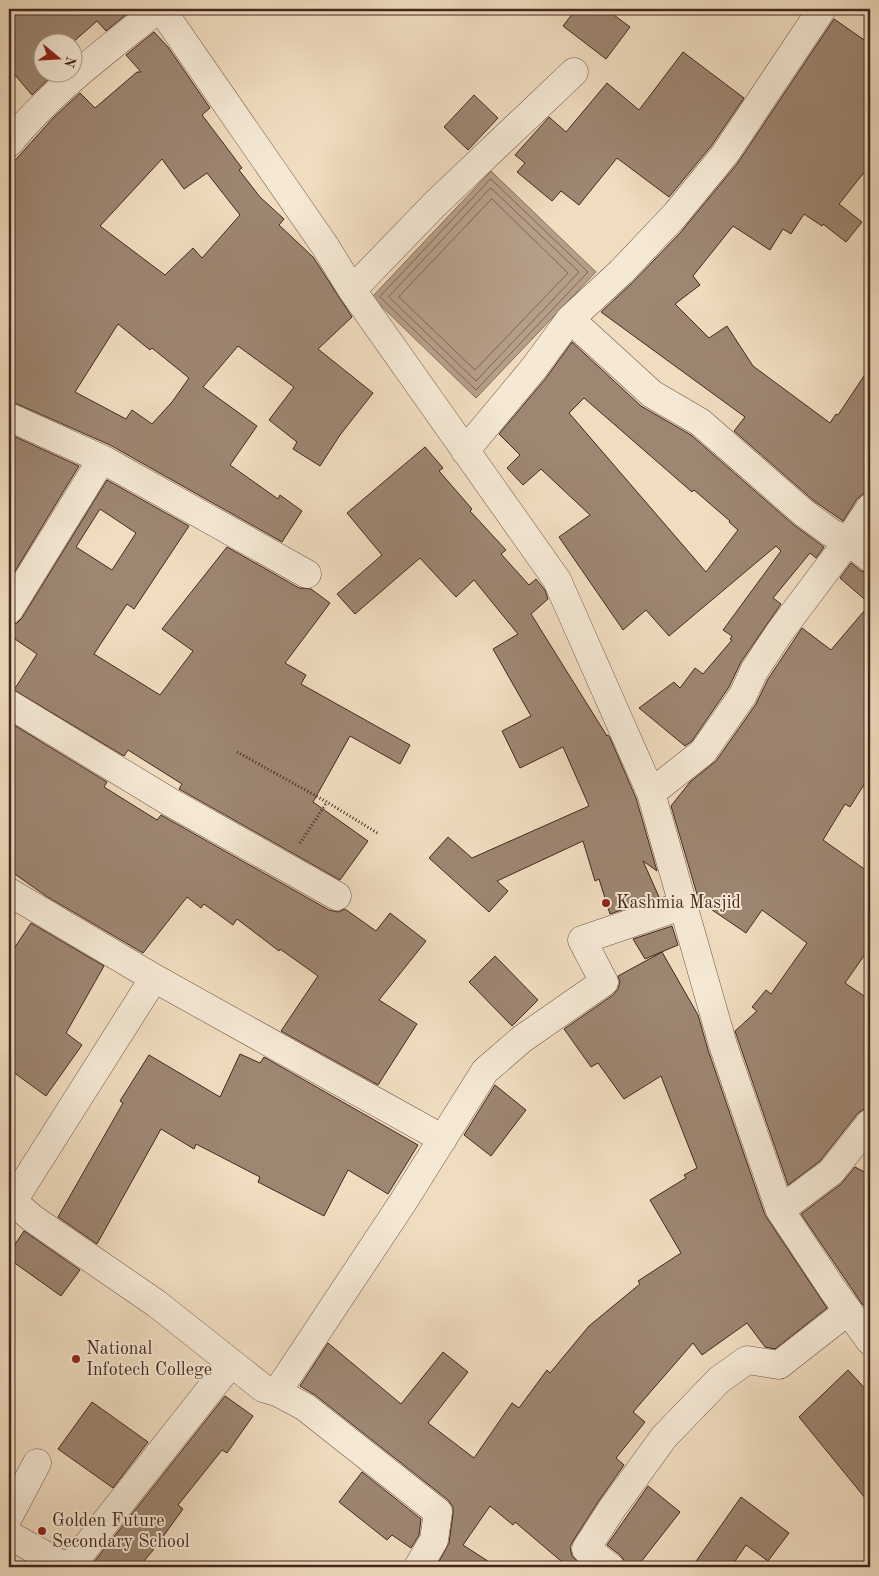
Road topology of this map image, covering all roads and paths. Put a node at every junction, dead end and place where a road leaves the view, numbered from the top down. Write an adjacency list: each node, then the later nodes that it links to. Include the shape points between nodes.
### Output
1 (159, 9): 4 (street, via 74,77 22,126); 5 (street, via 325,246)
2 (822, 9): 6 (street, via 725,154 675,215)
3 (574, 72): 5 (street, via 434,205)
4 (9, 143)
5 (352, 290): 8 (street)
6 (570, 319): 8 (street); 11 (street, via 652,394 700,422 804,513)
7 (9, 417): 9 (street)
8 (465, 451): 17 (street, via 556,580)
9 (102, 459): 13 (street); 14 (street)
10 (870, 508): 11 (street)
11 (848, 541): 12 (street); 17 (street, via 779,633 754,671 743,695 704,752)
12 (870, 558)
13 (308, 574)
14 (9, 610)
15 (9, 704): 20 (street, via 170,802)
16 (237, 752): 18 (path)
17 (651, 792): 23 (street)
18 (327, 802): 19 (path); 20 (path)
19 (380, 834)
20 (285, 866): 22 (street)
21 (9, 892): 24 (street)
22 (337, 896)
23 (684, 905): 26 (street, via 582,940 604,982 522,1039 485,1071); 28 (street, via 723,1045)
24 (154, 978): 26 (street); 27 (street)
25 (870, 1123): 28 (street, via 831,1172)
26 (443, 1139): 32 (street)
27 (11, 1199): 31 (street, via 32,1218 157,1304)
28 (780, 1210): 29 (street)
29 (848, 1311): 30 (street); 39 (street, via 779,1365 747,1360 719,1380 664,1437 586,1548)
30 (870, 1341)
31 (231, 1363): 32 (street, via 263,1388); 37 (street)
32 (278, 1392): 38 (street, via 305,1407 438,1512 434,1540)
33 (37, 1464): 34 (street)
34 (9, 1516)
35 (9, 1535): 36 (street)
36 (66, 1567)
37 (70, 1567)
38 (418, 1567)
39 (610, 1567)

